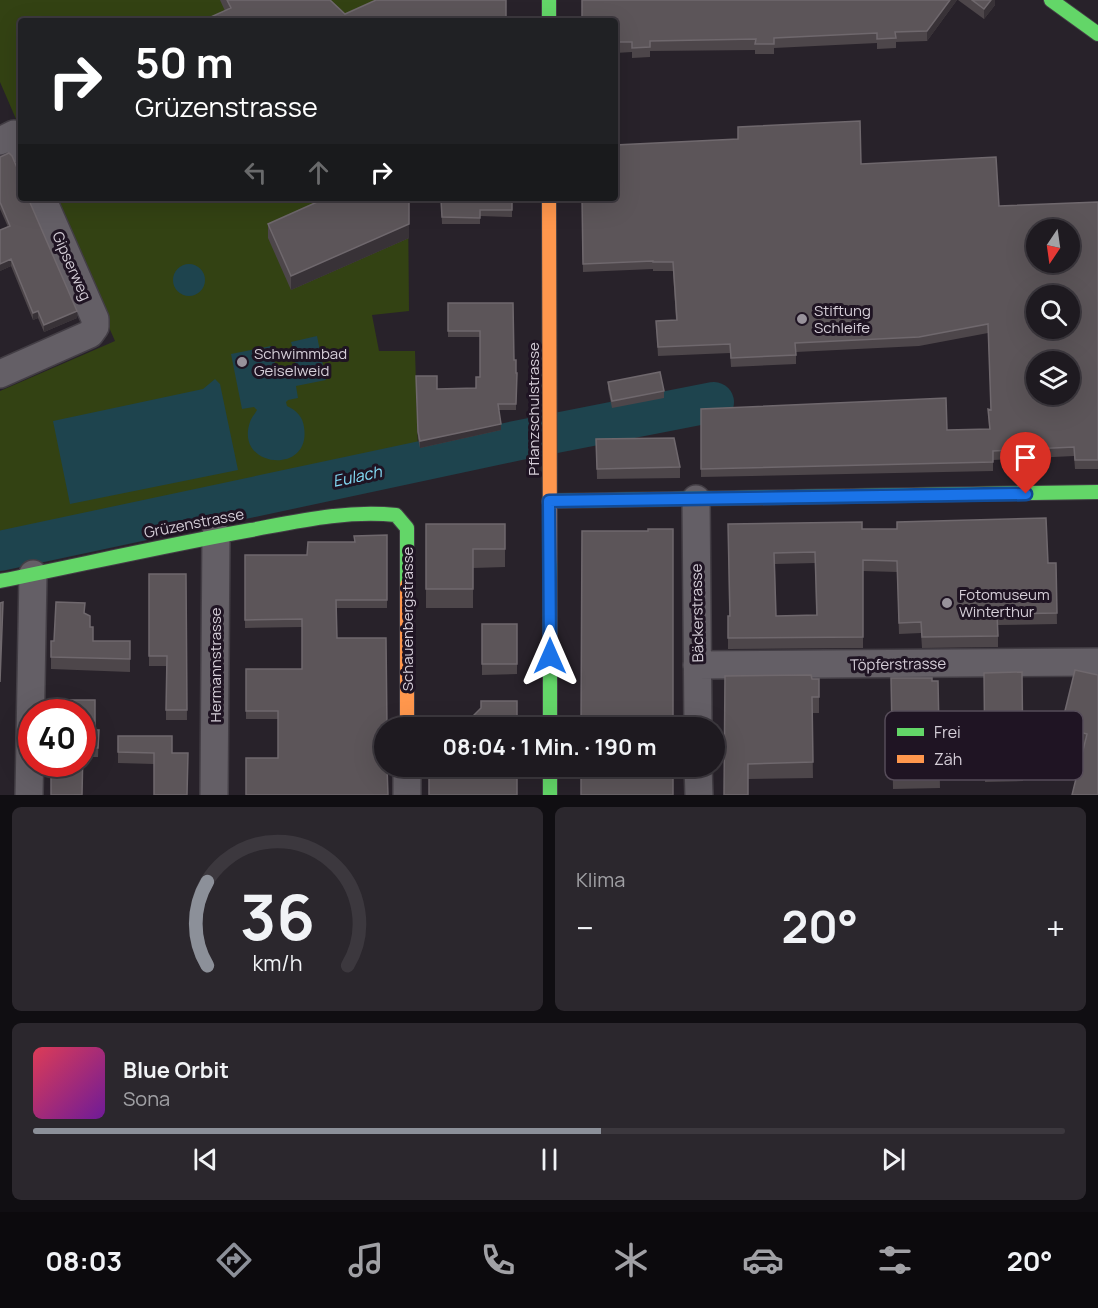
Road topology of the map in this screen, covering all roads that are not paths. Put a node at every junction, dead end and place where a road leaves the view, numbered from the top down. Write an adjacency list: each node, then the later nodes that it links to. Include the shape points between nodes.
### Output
1 (549, 0): 3 (street)
2 (1051, 0): 4 (street)
3 (549, 18)
4 (1098, 34)
5 (43, 201): 7 (street, Gipserweg, via 95,319 95,327 90,334)
6 (549, 201): 10 (street, Pflanzschulstrasse)
7 (0, 374)
8 (1098, 492): 9 (street)
9 (696, 499): 10 (street); 16 (street, Bäckerstrasse)
10 (549, 501): 18 (street, Pflanzschulstrasse)
11 (396, 515): 12 (street, Grüzenstrasse, via 330,515); 17 (street, Schauenbergstrasse, via 407,528)
12 (216, 535): 13 (street, Grüzenstrasse); 24 (street, Hermannstrasse)
13 (33, 574): 14 (street, Grüzenstrasse); 23 (street)
14 (0, 581)
15 (1098, 662): 16 (street, Töpferstrasse)
16 (698, 665): 19 (street, Bäckerstrasse)
17 (407, 717)
18 (550, 717)
19 (698, 717)
20 (406, 777): 25 (street)
21 (550, 777): 26 (street)
22 (698, 777): 27 (street)
23 (29, 795)
24 (214, 795)
25 (406, 795)
26 (550, 795)
27 (699, 795)

